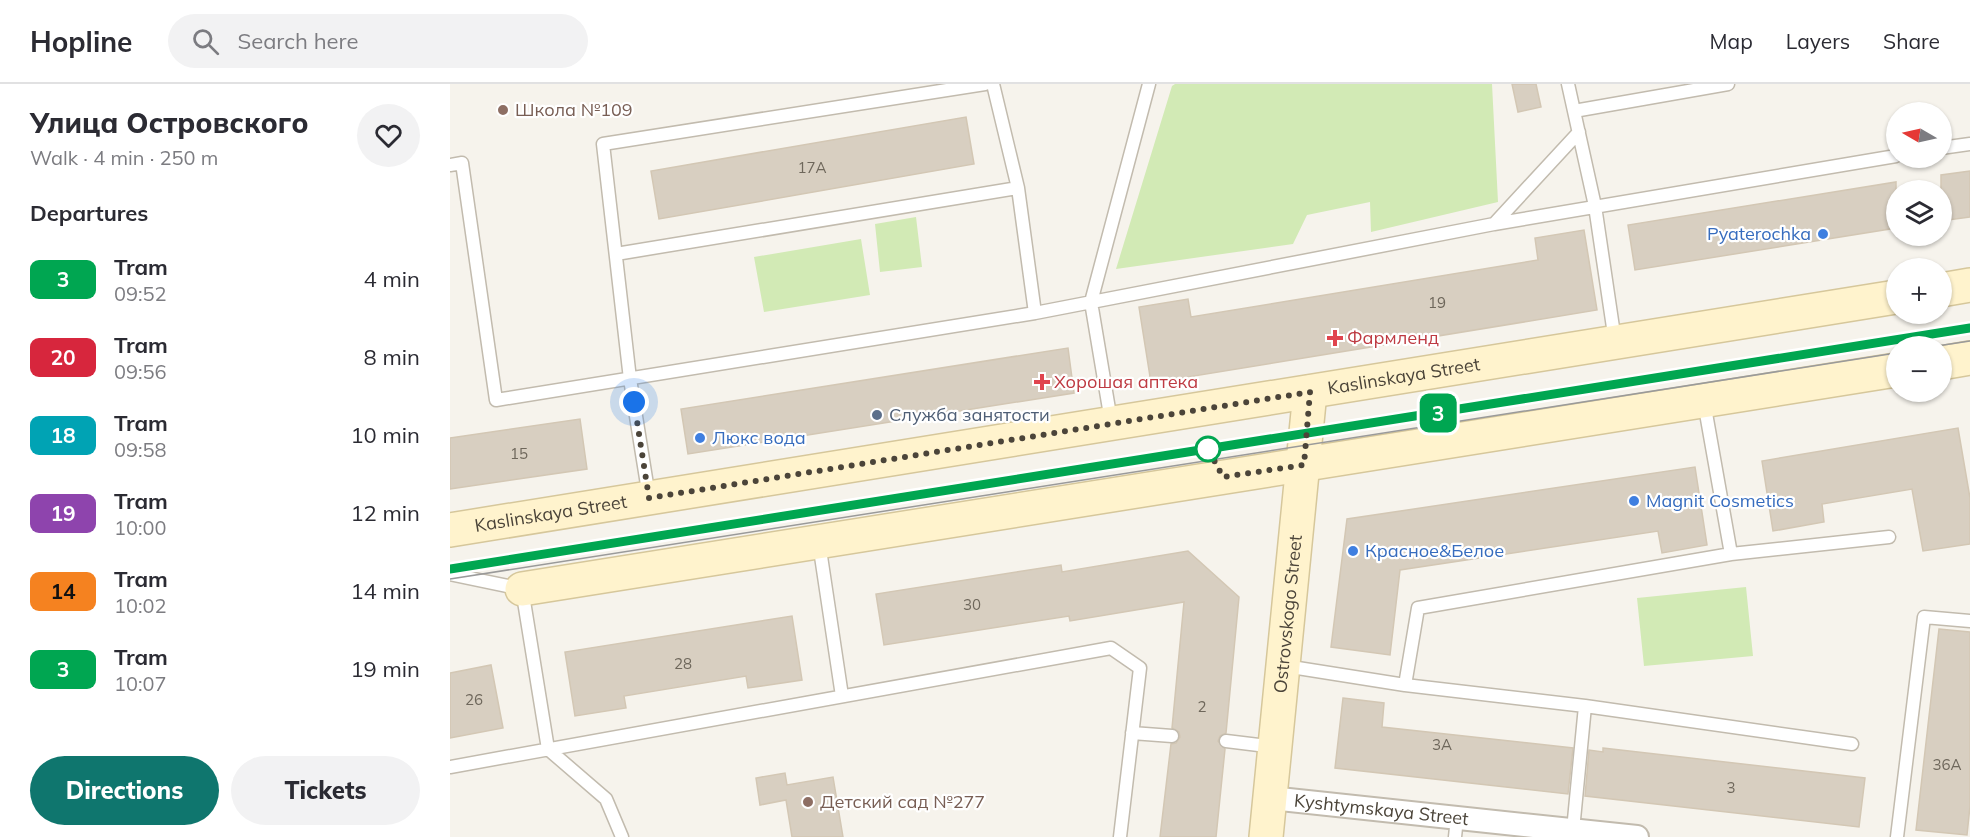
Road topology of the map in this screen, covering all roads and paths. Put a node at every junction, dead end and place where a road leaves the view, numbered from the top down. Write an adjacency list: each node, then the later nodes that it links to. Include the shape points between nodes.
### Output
1 (984, 84): 15 (lane, via 603,144)
2 (993, 84): 12 (lane)
3 (1149, 84): 19 (lane)
4 (1568, 84): 6 (lane)
5 (1728, 84): 6 (lane)
6 (1574, 111): 7 (lane)
7 (1579, 132): 13 (lane); 14 (lane)
8 (1970, 144): 9 (lane)
9 (1952, 146)
10 (1886, 158): 13 (lane)
11 (450, 165): 25 (lane, via 462,164 496,400)
12 (1018, 188): 15 (lane); 20 (lane)
13 (1595, 206): 14 (lane); 21 (lane)
14 (1494, 224): 19 (lane)
15 (616, 254): 25 (lane)
16 (1970, 285): 17 (main road)
17 (1952, 288)
18 (1886, 299): 21 (main road, Kaslinskaya Street)
19 (1091, 302): 20 (lane); 28 (lane)
20 (1035, 313): 25 (lane)
21 (1615, 342): 26 (main road, Kaslinskaya Street)
22 (1970, 358): 23 (main road)
23 (1952, 361)
24 (1886, 372): 27 (main road)
25 (630, 379): 30 (lane)
26 (1310, 392): 28 (main road, Kaslinskaya Street); 29 (main road, Ostrovskogo Street)
27 (1704, 401): 29 (main road); 34 (lane)
28 (1112, 423): 30 (main road, Kaslinskaya Street)
29 (1304, 465): 33 (main road); 38 (main road, Ostrovskogo Street)
30 (649, 498): 31 (main road, Kaslinskaya Street)
31 (450, 530)
32 (1889, 537): 34 (lane)
33 (819, 542): 36 (main road); 40 (lane)
34 (1731, 554): 39 (lane, via 1418,608)
35 (450, 574): 36 (lane)
36 (522, 589): 47 (lane)
37 (1970, 621): 56 (lane, via 1924,617)
38 (1284, 666): 39 (lane); 46 (main road, Ostrovskogo Street)
39 (1406, 685): 41 (lane)
40 (843, 696): 42 (lane, via 1111,648 1140,668); 47 (lane)
41 (1585, 706): 45 (lane); 51 (lane)
42 (1132, 733): 43 (lane); 53 (lane)
43 (1172, 736)
44 (1226, 741): 46 (lane)
45 (1852, 744)
46 (1275, 747): 49 (main road, Ostrovskogo Street)
47 (548, 749): 48 (lane); 52 (lane, via 606,799)
48 (450, 767)
49 (1270, 798): 50 (street, Kyshtymskaya Street); 54 (main road, Ostrovskogo Street)
50 (1456, 828): 51 (street, Kyshtymskaya Street)
51 (1573, 830): 55 (street, Kyshtymskaya Street)
52 (622, 837)
53 (1120, 837)
54 (1266, 837)
55 (1637, 837)
56 (1897, 837)

